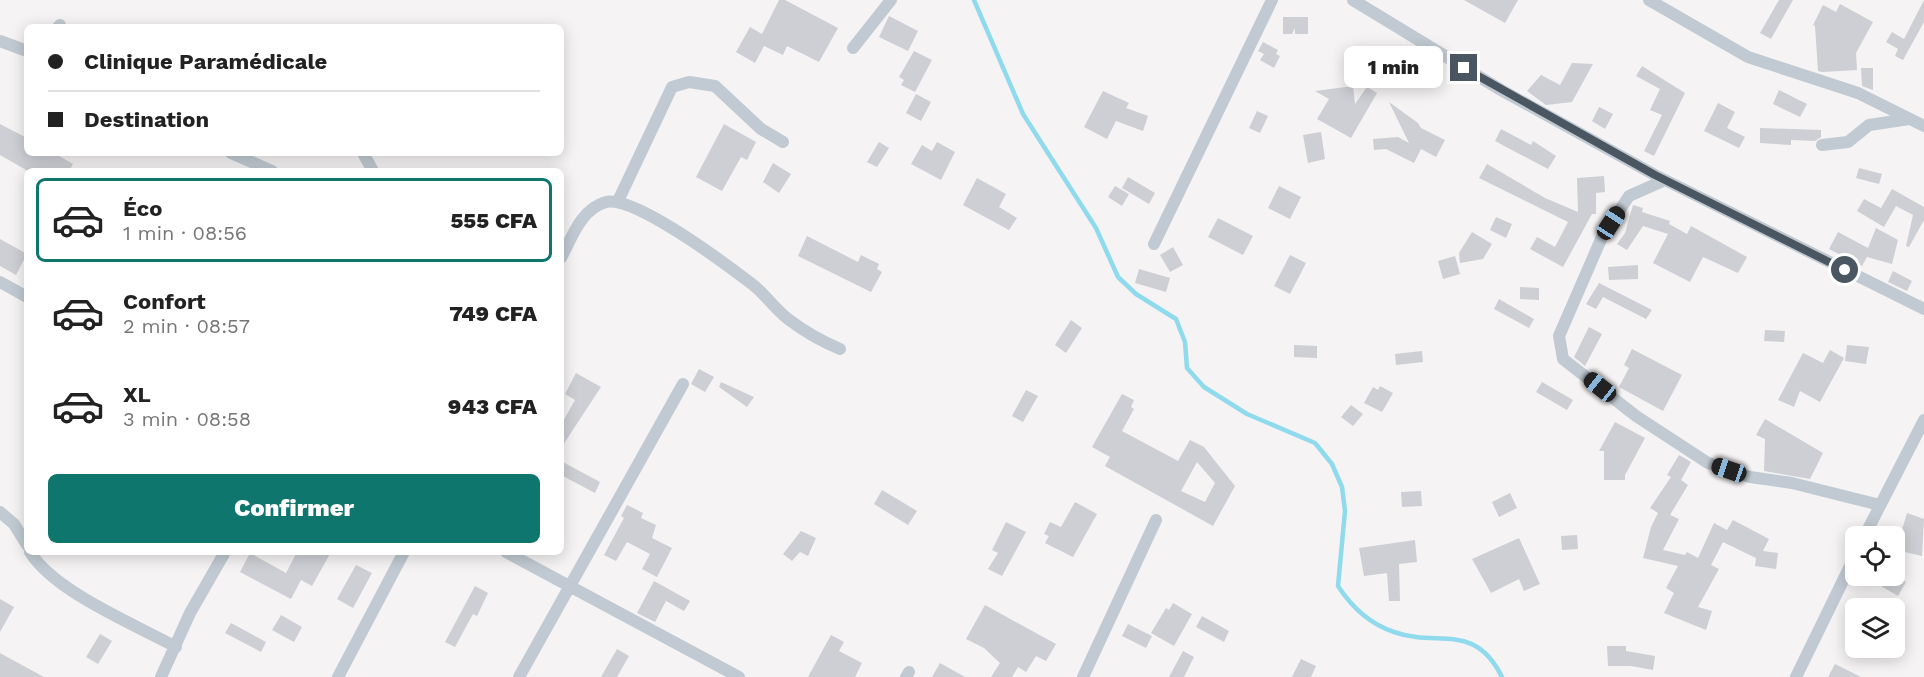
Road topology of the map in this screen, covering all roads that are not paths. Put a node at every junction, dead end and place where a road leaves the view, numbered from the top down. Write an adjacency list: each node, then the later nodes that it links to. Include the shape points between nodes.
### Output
1 (891, 0): 6 (street)
2 (1272, 0): 16 (street)
3 (1353, 0): 14 (street, via 1501,90)
4 (1649, 0): 8 (street, via 1748,57 1858,93)
5 (0, 41): 7 (street)
6 (853, 48)
7 (24, 50)
8 (1909, 119): 9 (street); 11 (street, via 1869,125 1848,142)
9 (1924, 126)
10 (783, 142): 15 (street, via 761,129 715,86 689,82 672,87)
11 (1822, 146)
12 (238, 156): 13 (street)
13 (265, 168)
14 (1665, 180): 20 (street); 24 (street, via 1629,196 1602,237 1559,336 1563,359 1636,416 1708,463 1749,477 1792,483)
15 (618, 201): 17 (street, via 594,208 583,216); 21 (street, via 693,242 754,285 786,318)
16 (1154, 244)
17 (564, 252)
18 (0, 282): 19 (street)
19 (24, 295)
20 (1924, 309)
21 (840, 349)
22 (682, 384): 34 (street)
23 (1924, 420): 24 (street)
24 (1880, 505): 27 (street)
25 (0, 512): 28 (street)
26 (1156, 520): 40 (street)
27 (1870, 526)
28 (24, 540)
29 (32, 555): 35 (street, via 43,570 61,583)
30 (223, 555): 35 (street, via 190,613)
31 (402, 555): 37 (street)
32 (511, 555): 34 (street)
33 (1845, 577): 41 (street)
34 (569, 588): 38 (street); 39 (street)
35 (176, 647): 36 (street)
36 (161, 677)
37 (338, 677)
38 (519, 677)
39 (739, 677)
40 (1083, 677)
41 (1796, 677)

